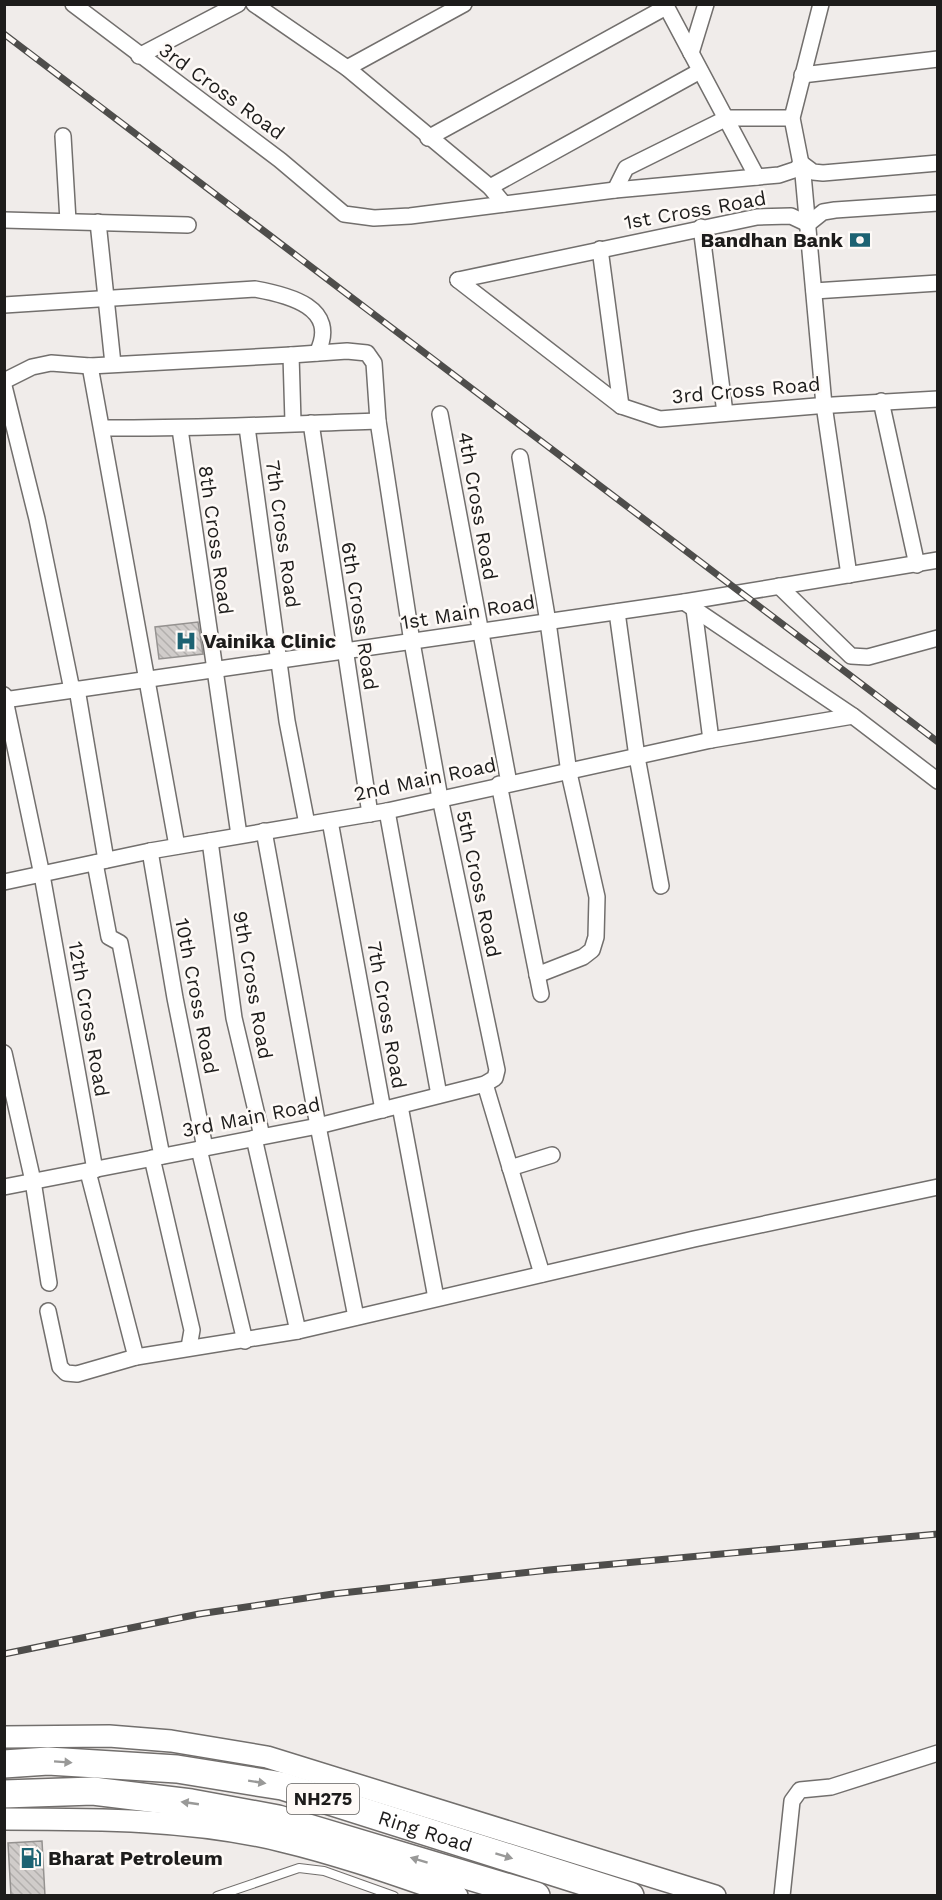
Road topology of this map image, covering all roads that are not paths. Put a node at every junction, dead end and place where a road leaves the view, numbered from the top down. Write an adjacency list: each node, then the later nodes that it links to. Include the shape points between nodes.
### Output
1 (73, 4): 9 (street, 3rd Cross Road)
2 (238, 4): 9 (street)
3 (254, 4): 11 (street)
4 (464, 4): 11 (street)
5 (706, 4): 8 (street)
6 (821, 4): 13 (street)
7 (665, 6): 8 (street); 17 (street)
8 (691, 53): 12 (street)
9 (139, 56): 24 (street, 3rd Cross Road, via 280,160 344,214 374,218 410,216)
10 (938, 59): 13 (street)
11 (347, 68): 17 (street)
12 (700, 71): 14 (street); 21 (street)
13 (802, 75): 15 (street)
14 (727, 118): 15 (street); 20 (street); 22 (street, via 626,168)
15 (792, 118): 19 (street)
16 (63, 136): 27 (street)
17 (428, 138): 21 (street)
18 (938, 163): 19 (street, via 823,173)
19 (802, 168): 20 (street); 26 (street)
20 (757, 177): 22 (street)
21 (490, 187): 24 (street)
22 (615, 190): 24 (street)
23 (938, 203): 26 (street, via 835,210)
24 (504, 204)
25 (4, 220): 27 (street)
26 (808, 220): 30 (street, 1st Cross Road, via 757,217); 34 (street)
27 (68, 221): 28 (street)
28 (98, 222): 29 (street); 35 (street)
29 (188, 225)
30 (701, 227): 31 (street, 1st Cross Road); 47 (street)
31 (600, 249): 32 (street, 1st Cross Road); 46 (street)
32 (458, 280): 46 (street, 3rd Cross Road)
33 (938, 283): 34 (street)
34 (814, 291): 45 (street)
35 (107, 297): 36 (street); 37 (street, via 255,289 287,295 304,302 320,321 322,334); 39 (street)
36 (4, 304)
37 (317, 353): 38 (street); 49 (street, 5th Cross Road, via 367,353 374,363)
38 (291, 355): 39 (street); 50 (street)
39 (113, 364): 40 (street)
40 (90, 366): 41 (street, via 51,363 32,367); 53 (street)
41 (4, 381)
42 (4, 386): 70 (street)
43 (938, 399): 44 (street, 3rd Cross Road)
44 (881, 401): 45 (street, 3rd Cross Road); 57 (street)
45 (824, 405): 47 (street, 3rd Cross Road); 58 (street)
46 (621, 406): 47 (street, 3rd Cross Road, via 660,418)
47 (725, 413)
48 (440, 414): 63 (street, 4th Cross Road)
49 (378, 421): 51 (street); 65 (street, 5th Cross Road)
50 (293, 423): 51 (street); 52 (street)
51 (311, 423): 66 (street, 6th Cross Road)
52 (247, 427): 54 (street); 67 (street, 7th Cross Road)
53 (102, 428): 54 (street); 69 (street)
54 (180, 429): 68 (street, 8th Cross Road)
55 (520, 457): 62 (street)
56 (938, 560): 57 (street, 1st Main Road)
57 (917, 565): 58 (street, 1st Main Road)
58 (849, 575): 59 (street, 1st Main Road)
59 (779, 586): 60 (street, 1st Main Road); 64 (street, via 851,656 868,657)
60 (689, 606): 61 (street, 1st Main Road); 72 (street); 73 (street)
61 (617, 612): 62 (street, 1st Main Road); 74 (street)
62 (548, 622): 63 (street, 1st Main Road); 75 (street)
63 (480, 631): 65 (street, 1st Main Road); 77 (street, 4th Cross Road)
64 (938, 638)
65 (412, 642): 66 (street, 1st Main Road); 78 (street, 5th Cross Road)
66 (344, 651): 67 (street, 1st Main Road); 80 (street, 6th Cross Road)
67 (280, 661): 68 (street, 1st Main Road); 82 (street, 7th Cross Road)
68 (213, 670): 69 (street, 1st Main Road); 84 (street, 8th Cross Road)
69 (148, 679): 70 (street, 1st Main Road); 86 (street)
70 (74, 689): 71 (street, 1st Main Road); 88 (street)
71 (5, 698): 89 (street, 12th Cross Road)
72 (853, 716): 73 (street, 2nd Main Road); 76 (street)
73 (711, 740): 74 (street, 2nd Main Road)
74 (637, 757): 75 (street, 2nd Main Road); 91 (street)
75 (569, 773): 77 (street, 2nd Main Road); 92 (street, via 597,897 596,937 592,950 583,957)
76 (938, 781)
77 (504, 783): 78 (street, 2nd Main Road); 92 (street, 4th Cross Road)
78 (440, 798): 79 (street, 2nd Main Road); 95 (street, 5th Cross Road, via 497,1070 495,1078)
79 (387, 811): 80 (street, 2nd Main Road); 96 (street)
80 (370, 814): 81 (street, 2nd Main Road)
81 (330, 820): 82 (street, 2nd Main Road); 98 (street, 7th Cross Road)
82 (307, 824): 83 (street, 2nd Main Road)
83 (264, 831): 84 (street, 2nd Main Road); 99 (street)
84 (239, 835): 85 (street, 2nd Main Road)
85 (210, 841): 86 (street, 2nd Main Road); 100 (street, 9th Cross Road, via 234,1018)
86 (177, 846): 87 (street, 2nd Main Road)
87 (150, 851): 88 (street, 2nd Main Road); 101 (street, 10th Cross Road)
88 (100, 861): 89 (street, 2nd Main Road); 103 (street, via 109,937 120,943)
89 (42, 875): 90 (street, 2nd Main Road); 105 (street, 12th Cross Road)
90 (4, 882)
91 (661, 886)
92 (537, 975): 93 (street, 4th Cross Road)
93 (541, 994)
94 (4, 1053): 106 (street)
95 (485, 1084): 96 (street, 3rd Main Road); 104 (street)
96 (440, 1095): 97 (street, 3rd Main Road)
97 (400, 1106): 98 (street, 3rd Main Road); 111 (street)
98 (383, 1110): 99 (street, 3rd Main Road)
99 (318, 1126): 100 (street, 3rd Main Road); 113 (street)
100 (258, 1137): 101 (street, 3rd Main Road); 114 (street, 9th Cross Road)
101 (202, 1149): 103 (street, 3rd Main Road); 115 (street, 10th Cross Road)
102 (552, 1155): 104 (street)
103 (157, 1157): 105 (street, 3rd Main Road); 116 (street, via 192,1330)
104 (510, 1168): 109 (street)
105 (91, 1171): 106 (street, 3rd Main Road); 117 (street, 12th Cross Road)
106 (33, 1181): 107 (street, 3rd Main Road); 110 (street)
107 (4, 1186)
108 (938, 1187): 109 (street)
109 (542, 1274): 111 (street)
110 (49, 1283)
111 (436, 1299): 113 (street)
112 (48, 1311): 117 (street, via 60,1366 66,1373 77,1374)
113 (356, 1317): 114 (street)
114 (298, 1331): 115 (street)
115 (245, 1341): 116 (street)
116 (189, 1347): 117 (street)
117 (136, 1357)
118 (4, 1737): 128 (street, via 109,1736 267,1757)
119 (938, 1753): 129 (street, via 831,1786 800,1790 792,1801)
120 (4, 1764): 127 (highway, Ring Road / NH275, one-way to 127, via 48,1761 177,1769 282,1786)
121 (4, 1794): 126 (highway, Ring Road / NH275, one-way to 121, via 267,1817 93,1791)
122 (4, 1819): 125 (street, via 95,1819 196,1827 280,1840)
123 (217, 1896): 124 (lane, via 306,1868)
124 (394, 1896)
125 (457, 1896)
126 (536, 1896)
127 (630, 1896)
128 (715, 1896)
129 (782, 1896)

